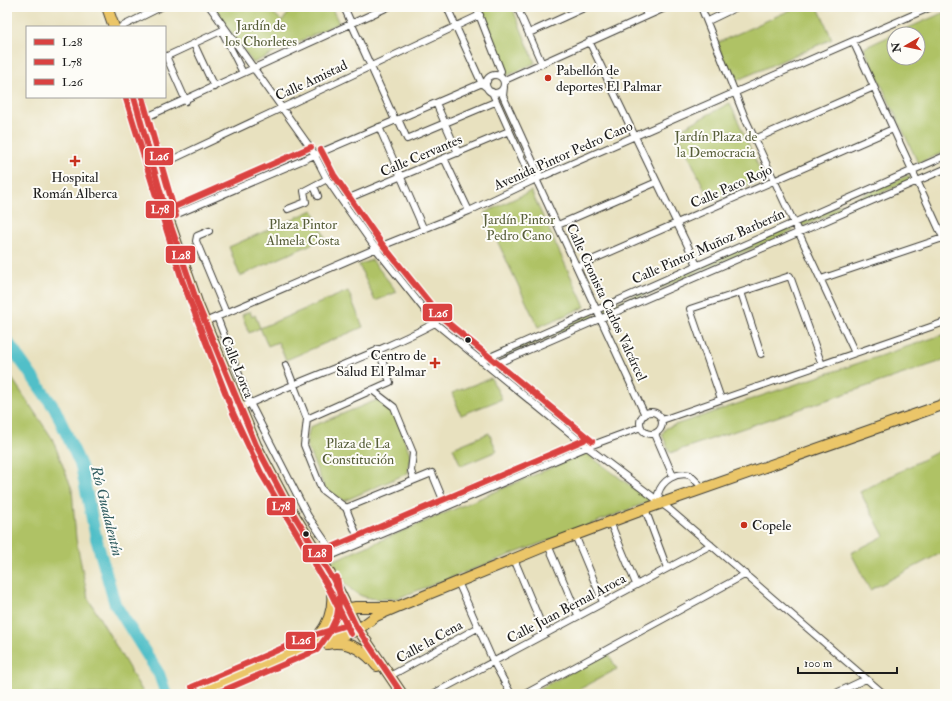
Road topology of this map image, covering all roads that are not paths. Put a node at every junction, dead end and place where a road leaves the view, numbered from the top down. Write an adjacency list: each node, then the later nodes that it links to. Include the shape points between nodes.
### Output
1 (108, 7): 19 (main road)
2 (161, 7): 20 (street)
3 (210, 7): 22 (street)
4 (344, 7): 18 (street)
5 (388, 7): 18 (street)
6 (447, 7): 21 (street, Calle Cronista Carlos Valcárcel)
7 (476, 7): 15 (street, Calle Cronista Carlos Valcárcel)
8 (517, 7): 23 (street)
9 (586, 7): 23 (street)
10 (643, 7): 16 (street)
11 (667, 7): 16 (street)
12 (701, 7): 17 (street)
13 (737, 7): 17 (street)
14 (931, 7): 25 (street, Avenida Pintor Pedro Cano)
15 (480, 15): 21 (street, Calle Amistad); 33 (street, Calle Cronista Carlos Valcárcel)
16 (647, 15): 24 (street)
17 (708, 21): 37 (street)
18 (351, 22): 30 (street); 31 (street)
19 (114, 26)
20 (124, 26)
21 (457, 26): 30 (street, Calle Amistad); 34 (street, Calle Cronista Carlos Valcárcel)
22 (224, 30): 26 (street); 31 (street); 32 (street)
23 (529, 33): 29 (street)
24 (589, 41): 29 (street); 49 (street)
25 (853, 41): 36 (street); 37 (street, Avenida Pintor Pedro Cano)
26 (194, 44): 27 (street); 35 (street)
27 (166, 57)
28 (166, 59): 39 (street)
29 (542, 64): 33 (street)
30 (371, 66): 42 (street, Calle Amistad); 44 (street)
31 (254, 67): 32 (street); 42 (street)
32 (243, 73): 35 (street)
33 (503, 81): 34 (street, via 492,76); 34 (street, via 499,92); 60 (street, Calle Cronista Carlos Valcárcel, via 503,96)
34 (487, 86): 40 (street, Calle Cronista Carlos Valcárcel); 41 (street)
35 (214, 87): 39 (street)
36 (874, 87): 47 (street); 50 (street)
37 (734, 92): 49 (street, Avenida Pintor Pedro Cano); 50 (street)
38 (134, 98): 43 (main road, Calle Lorca)
39 (186, 101): 43 (street)
40 (495, 102): 45 (street); 48 (street, Calle Cronista Carlos Valcárcel)
41 (436, 103): 44 (street); 45 (street)
42 (282, 107): 52 (street); 55 (street, Calle Amistad)
43 (140, 120): 55 (main road, Calle Lorca)
44 (397, 120): 45 (street, via 407,139); 46 (street)
45 (445, 123): 51 (street)
46 (378, 127): 52 (street); 58 (street)
47 (893, 129): 57 (street); 61 (street, Calle Paco Rojo)
48 (509, 131): 51 (street, Calle Cervantes); 60 (street, Calle Cronista Carlos Valcárcel)
49 (634, 137): 60 (street, Avenida Pintor Pedro Cano); 63 (street)
50 (755, 139): 61 (street)
51 (458, 152): 54 (street, Calle Cervantes)
52 (314, 154): 59 (street); 69 (street)
53 (945, 156): 57 (street, Calle Pintor Muñoz Barberán)
54 (444, 158): 58 (street, Calle Cervantes); 68 (street)
55 (154, 168): 69 (main road, Calle Lorca)
56 (945, 168): 62 (street, Calle Pintor Muñoz Barberán)
57 (912, 170): 62 (street); 70 (street, Calle Pintor Muñoz Barberán)
58 (401, 176): 66 (street, Calle Cervantes); 73 (street)
59 (327, 179): 64 (street); 66 (street)
60 (536, 179): 68 (street, Avenida Pintor Pedro Cano); 72 (street, Calle Cronista Carlos Valcárcel)
61 (774, 180): 70 (street); 71 (street, Calle Paco Rojo)
62 (917, 181): 75 (street, Calle Pintor Muñoz Barberán); 76 (street)
63 (657, 182): 71 (street); 72 (street)
64 (314, 186): 65 (street); 67 (street, via 304,191 306,202)
65 (318, 196)
66 (342, 201): 77 (street)
67 (288, 209)
68 (468, 211): 73 (street, Avenida Pintor Pedro Cano)
69 (168, 218): 86 (main road, Calle Lorca)
70 (794, 222): 75 (street); 78 (street, Calle Pintor Muñoz Barberán)
71 (677, 223): 78 (street); 79 (street, Calle Paco Rojo)
72 (558, 225): 79 (street, Calle Cronista Carlos Valcárcel)
73 (424, 230): 77 (street, Avenida Pintor Pedro Cano)
74 (209, 231): 83 (street, via 197,236 196,241)
75 (798, 233): 80 (street); 85 (street, Calle Pintor Muñoz Barberán)
76 (944, 240): 80 (street)
77 (376, 249): 83 (street, Avenida Pintor Pedro Cano); 88 (street)
78 (696, 265): 82 (street, Calle Pintor Muñoz Barberán)
79 (578, 266): 82 (street, Calle Cronista Carlos Valcárcel)
80 (821, 279): 90 (street)
81 (741, 292): 91 (street); 93 (street, via 790,276); 98 (street, via 690,309)
82 (596, 308): 85 (street, Calle Cronista Carlos Valcárcel); 92 (street, Calle Pintor Muñoz Barberán)
83 (226, 313): 84 (street, Avenida Pintor Pedro Cano)
84 (217, 317): 86 (street, Avenida Pintor Pedro Cano); 99 (street, Calle Lorca)
85 (601, 319): 95 (street, Calle Pintor Muñoz Barberán); 102 (street, Calle Cronista Carlos Valcárcel)
86 (205, 322): 101 (main road, Calle Lorca)
87 (945, 322): 90 (street)
88 (435, 323): 89 (street); 92 (street)
89 (378, 349): 96 (street); 97 (street, via 390,382)
90 (856, 353): 93 (street)
91 (761, 354)
92 (481, 361): 95 (street)
93 (822, 364): 98 (street)
94 (286, 365): 96 (street)
95 (489, 367): 107 (street)
96 (293, 384): 99 (street); 103 (street)
97 (372, 390): 103 (street); 110 (street, via 394,407 413,453 411,471)
98 (721, 399): 104 (street)
99 (250, 403): 101 (street); 124 (street, Calle Lorca, via 308,516)
100 (945, 404): 111 (main road)
101 (240, 408): 126 (main road, Calle Lorca, via 272,477)
102 (645, 415): 104 (street, via 655,413); 105 (street, via 641,420)
103 (307, 419): 117 (street, via 304,444 322,490)
104 (662, 420): 106 (street, via 661,428)
105 (642, 427): 106 (street, via 647,433); 107 (street)
106 (654, 434): 108 (street)
107 (587, 447): 113 (street); 116 (street)
108 (673, 476): 109 (street, via 684,474); 112 (street)
109 (696, 479): 111 (street); 114 (street)
110 (414, 480): 116 (street, via 432,473); 117 (street)
111 (703, 488): 114 (main road)
112 (659, 489): 113 (street); 115 (street, via 658,494)
113 (649, 492): 115 (street)
114 (689, 493): 115 (main road)
115 (662, 503): 118 (main road); 122 (street)
116 (446, 507): 121 (street)
117 (346, 508): 121 (street)
118 (644, 509): 119 (main road); 127 (street)
119 (610, 522): 120 (main road); 131 (street)
120 (575, 535): 123 (main road); 132 (street)
121 (360, 543): 124 (street)
122 (711, 544): 127 (street, Calle Juan Bernal Aroca); 128 (street)
123 (548, 545): 125 (main road); 136 (street)
124 (334, 554): 126 (street)
125 (514, 559): 129 (main road); 139 (street)
126 (324, 564): 130 (main road, Calle Lorca); 140 (main road, via 332,593 332,606 325,626)
127 (667, 568): 131 (street, Calle Juan Bernal Aroca)
128 (746, 574): 144 (street); 149 (street)
129 (458, 582): 134 (main road); 137 (street)
130 (335, 584): 133 (main road); 135 (main road, Calle Lorca)
131 (636, 584): 132 (street, Calle Juan Bernal Aroca)
132 (603, 602): 136 (street, Calle Juan Bernal Aroca)
133 (358, 607): 134 (main road); 135 (main road); 138 (main road, via 363,614)
134 (397, 607): 138 (main road, via 376,616)
135 (343, 611): 138 (main road, Calle Lorca); 140 (main road, via 329,631)
136 (578, 615): 139 (street, Calle Juan Bernal Aroca)
137 (478, 627): 142 (street); 143 (street, Calle la Cena)
138 (359, 632): 140 (main road); 143 (main road)
139 (545, 633): 142 (street, Calle Juan Bernal Aroca)
140 (311, 644): 141 (main road)
141 (277, 658): 145 (main road); 146 (main road, via 329,644 345,644 366,654)
142 (493, 661): 147 (street, Calle Juan Bernal Aroca); 148 (street)
143 (390, 676): 146 (main road)
144 (866, 679): 150 (street); 151 (street)
145 (195, 694)
146 (400, 694)
147 (433, 694)
148 (511, 694)
149 (525, 694)
150 (834, 694)
151 (884, 694)

